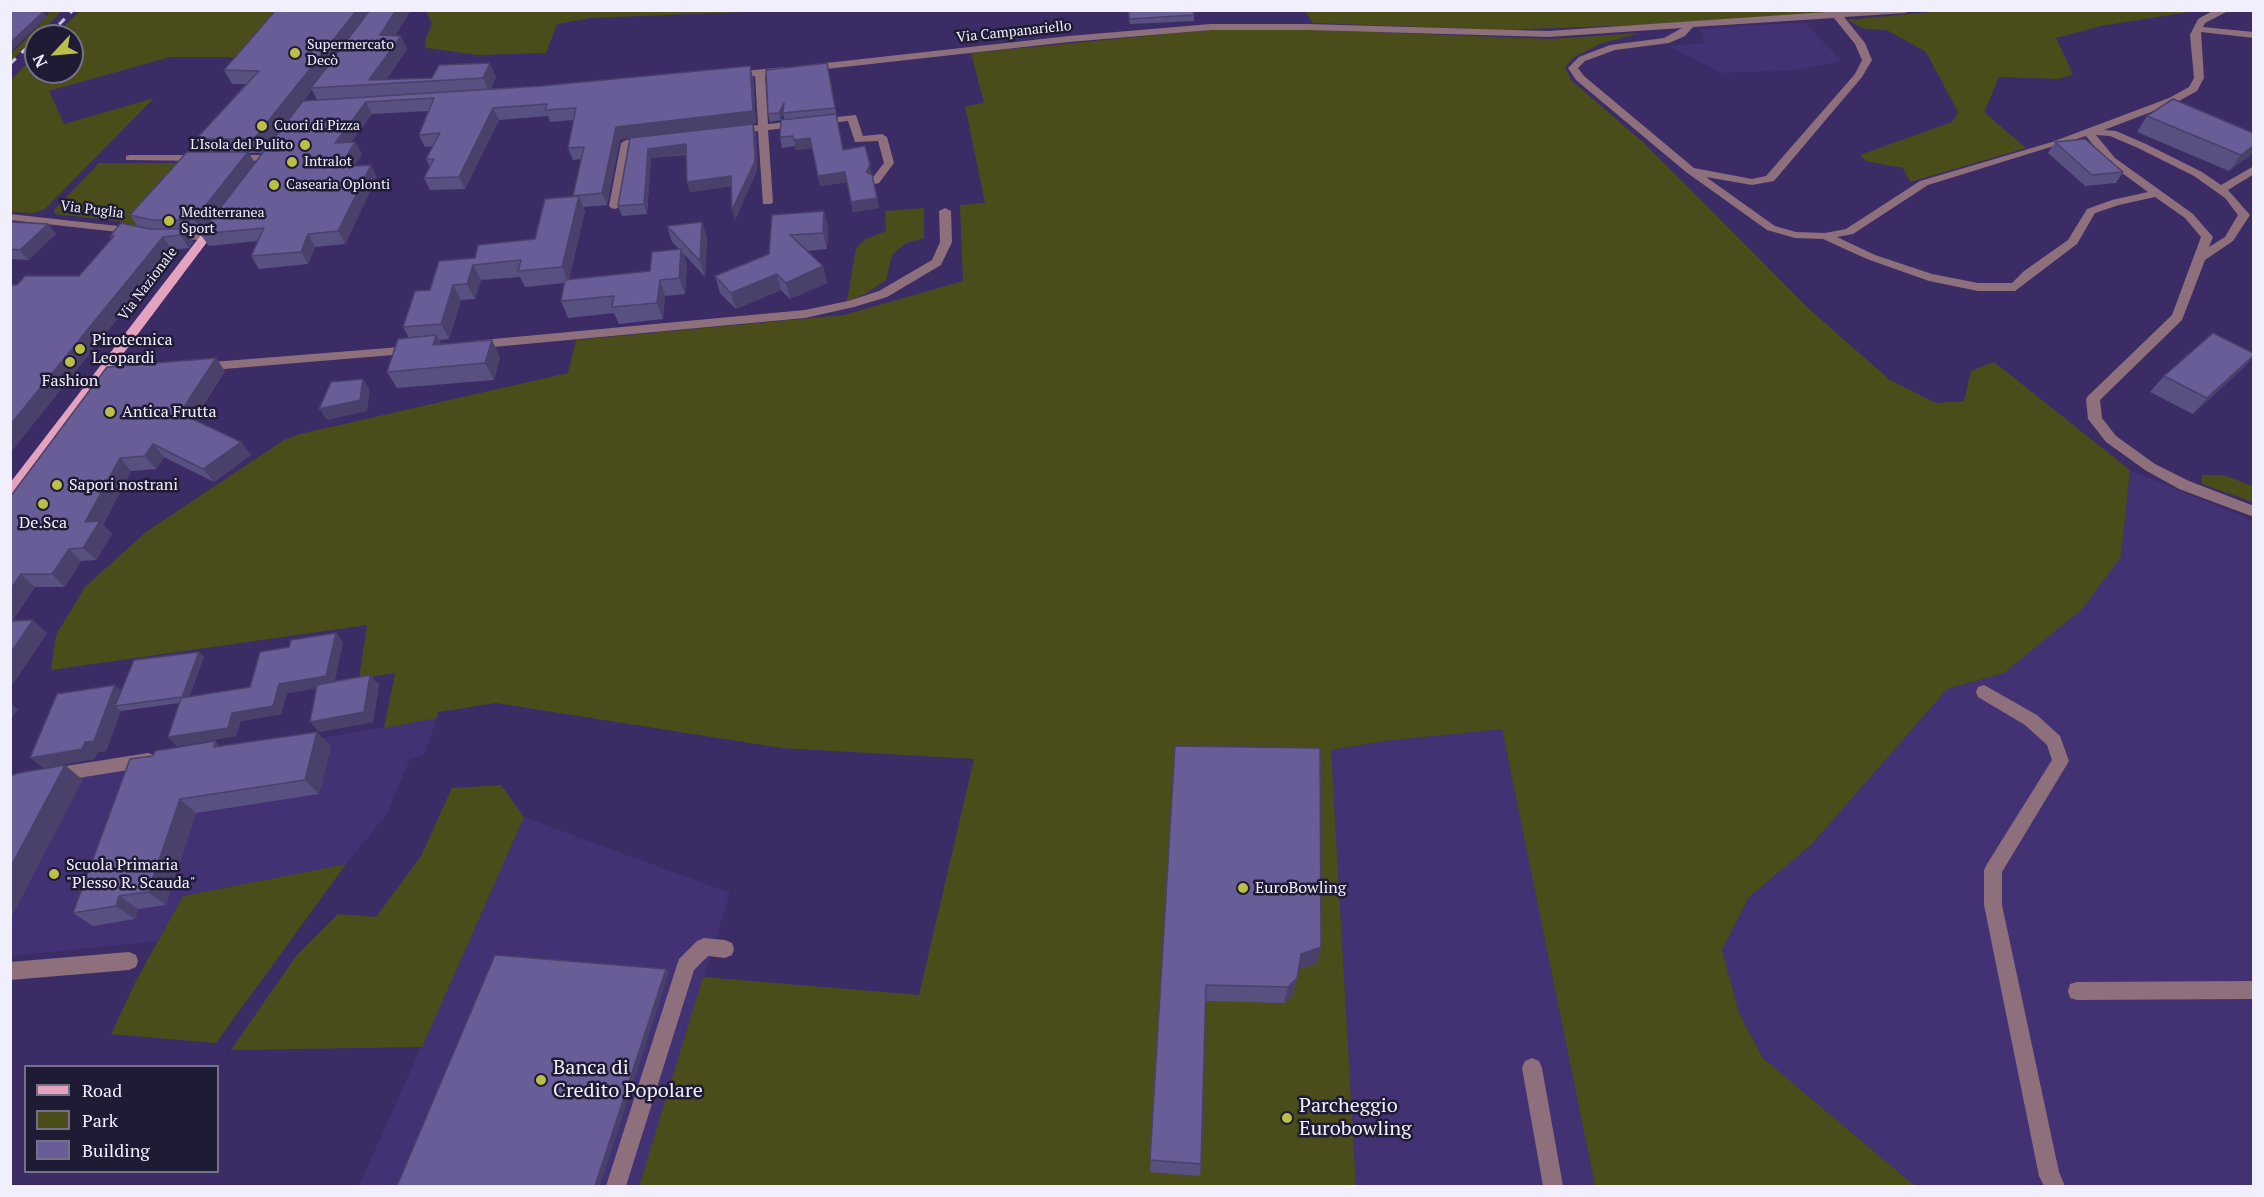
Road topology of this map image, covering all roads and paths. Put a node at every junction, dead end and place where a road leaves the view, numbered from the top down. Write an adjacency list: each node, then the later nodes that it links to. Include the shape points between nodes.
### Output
1 (1906, 10): 3 (street, Via Campanariello)
2 (2226, 10): 5 (street, via 2201,21)
3 (1838, 16): 4 (street, Via Campanariello); 17 (street, via 1860,43 1867,60 1859,75 1770,179 1752,183)
4 (1690, 25): 7 (street, Via Campanariello, via 1548,34 1211,27); 17 (street, via 1682,34 1666,41 1613,47 1582,59 1573,68)
5 (2198, 29): 6 (street); 9 (street, via 2195,35 2199,78 2193,88)
6 (2253, 35)
7 (760, 73): 8 (street, Via Campanariello); 11 (street)
8 (726, 76)
9 (2164, 103): 10 (street); 13 (street)
10 (2184, 112)
11 (764, 128): 12 (street); 19 (street, via 852,117 859,140 882,137 889,163); 22 (street)
12 (729, 132)
13 (2089, 132): 20 (street, via 2112,134 2142,146); 21 (street, via 2111,160); 27 (street, via 1924,183 1849,232)
14 (660, 140): 23 (street, via 626,143)
15 (266, 158): 16 (street)
16 (130, 159)
17 (1690, 170): 27 (street, via 1770,228 1795,235)
18 (2253, 170): 20 (street)
19 (875, 181)
20 (2222, 190): 29 (street, via 2244,215 2229,239)
21 (2159, 194): 27 (street, via 2116,202 2091,212 2073,242 2015,287 1978,287 1929,277); 29 (street, via 2189,216 2207,237)
22 (767, 202)
23 (615, 206)
24 (945, 211): 30 (street, via 946,242 937,262 883,294 850,304 805,314)
25 (10, 217): 28 (street, Via Puglia, via 155,235)
26 (220, 217): 28 (main road, Via Nazionale)
27 (1825, 236)
28 (205, 237): 34 (main road, Via Nazionale)
29 (2201, 257): 36 (street, via 2178,317 2093,399 2095,419 2111,439 2150,467)
30 (463, 345)
31 (430, 348): 32 (street)
32 (186, 368)
33 (115, 374): 34 (street)
34 (99, 376): 35 (main road, Via Nazionale)
35 (10, 494)
36 (2253, 512)
37 (1984, 693): 48 (street, via 2031,720 2054,741 2061,761 1993,870 1993,905 2013,1009 2049,1176)
38 (161, 758): 39 (street)
39 (36, 778)
40 (725, 949): 46 (street, via 704,947 687,965)
41 (129, 961): 42 (street)
42 (10, 971)
43 (2253, 990): 44 (street)
44 (2077, 991)
45 (1532, 1068): 47 (street)
46 (616, 1186)
47 (1553, 1186)
48 (2055, 1186)

